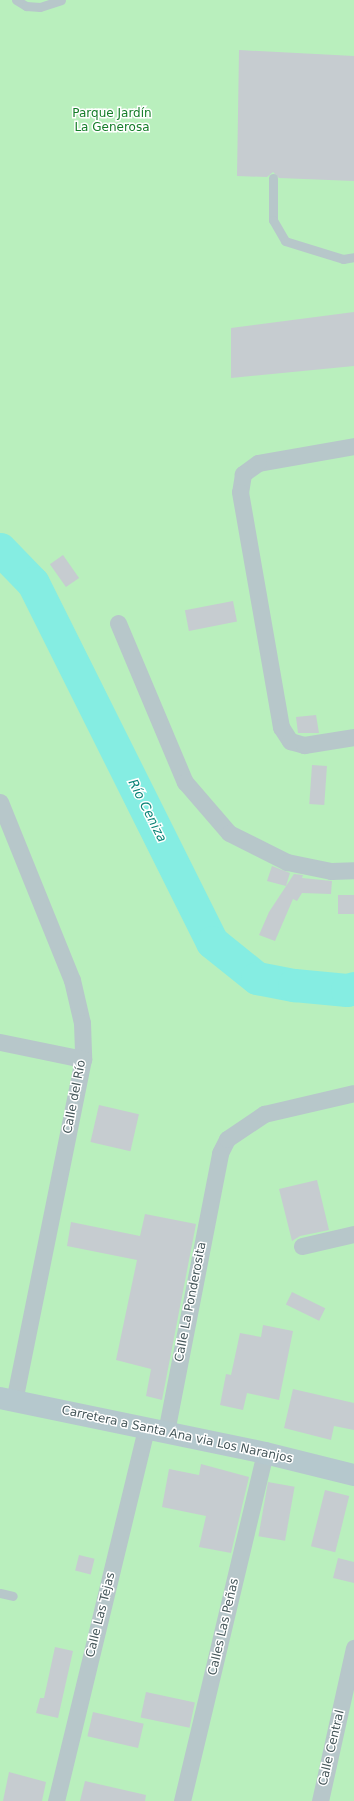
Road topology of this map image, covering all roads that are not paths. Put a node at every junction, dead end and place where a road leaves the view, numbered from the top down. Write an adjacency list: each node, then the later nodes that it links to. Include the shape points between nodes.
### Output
1 (16, 0): 2 (lane, via 26,6 40,7)
2 (61, 0)
3 (273, 178): 4 (lane, via 273,220 285,241 343,259)
4 (354, 257)
5 (354, 446): 7 (street, via 258,463 243,474 240,492 281,727 290,741 304,745)
6 (118, 623): 9 (street, via 185,782 229,833 287,862 332,871)
7 (354, 737)
8 (0, 802): 11 (street, Calle del Río, via 72,980 82,1023)
9 (354, 870)
10 (0, 1042): 11 (street)
11 (83, 1059): 15 (street, Calle del Río)
12 (354, 1093): 16 (street, Calle La Ponderosita, via 264,1114 227,1139 220,1153)
13 (354, 1234): 14 (street)
14 (302, 1246)
15 (7, 1400): 16 (main road, Carretera a Santa Ana via Los Naranjos)
16 (156, 1430): 17 (main road, Carretera a Santa Ana via Los Naranjos); 22 (street, Calle Las Tejas)
17 (265, 1453): 18 (main road, Carretera a Santa Ana via Los Naranjos); 23 (street, Calles Las Peñas)
18 (354, 1475)
19 (0, 1593): 20 (lane)
20 (13, 1596)
21 (354, 1648): 24 (street, Calle Central)
22 (56, 1801)
23 (182, 1801)
24 (320, 1801)

